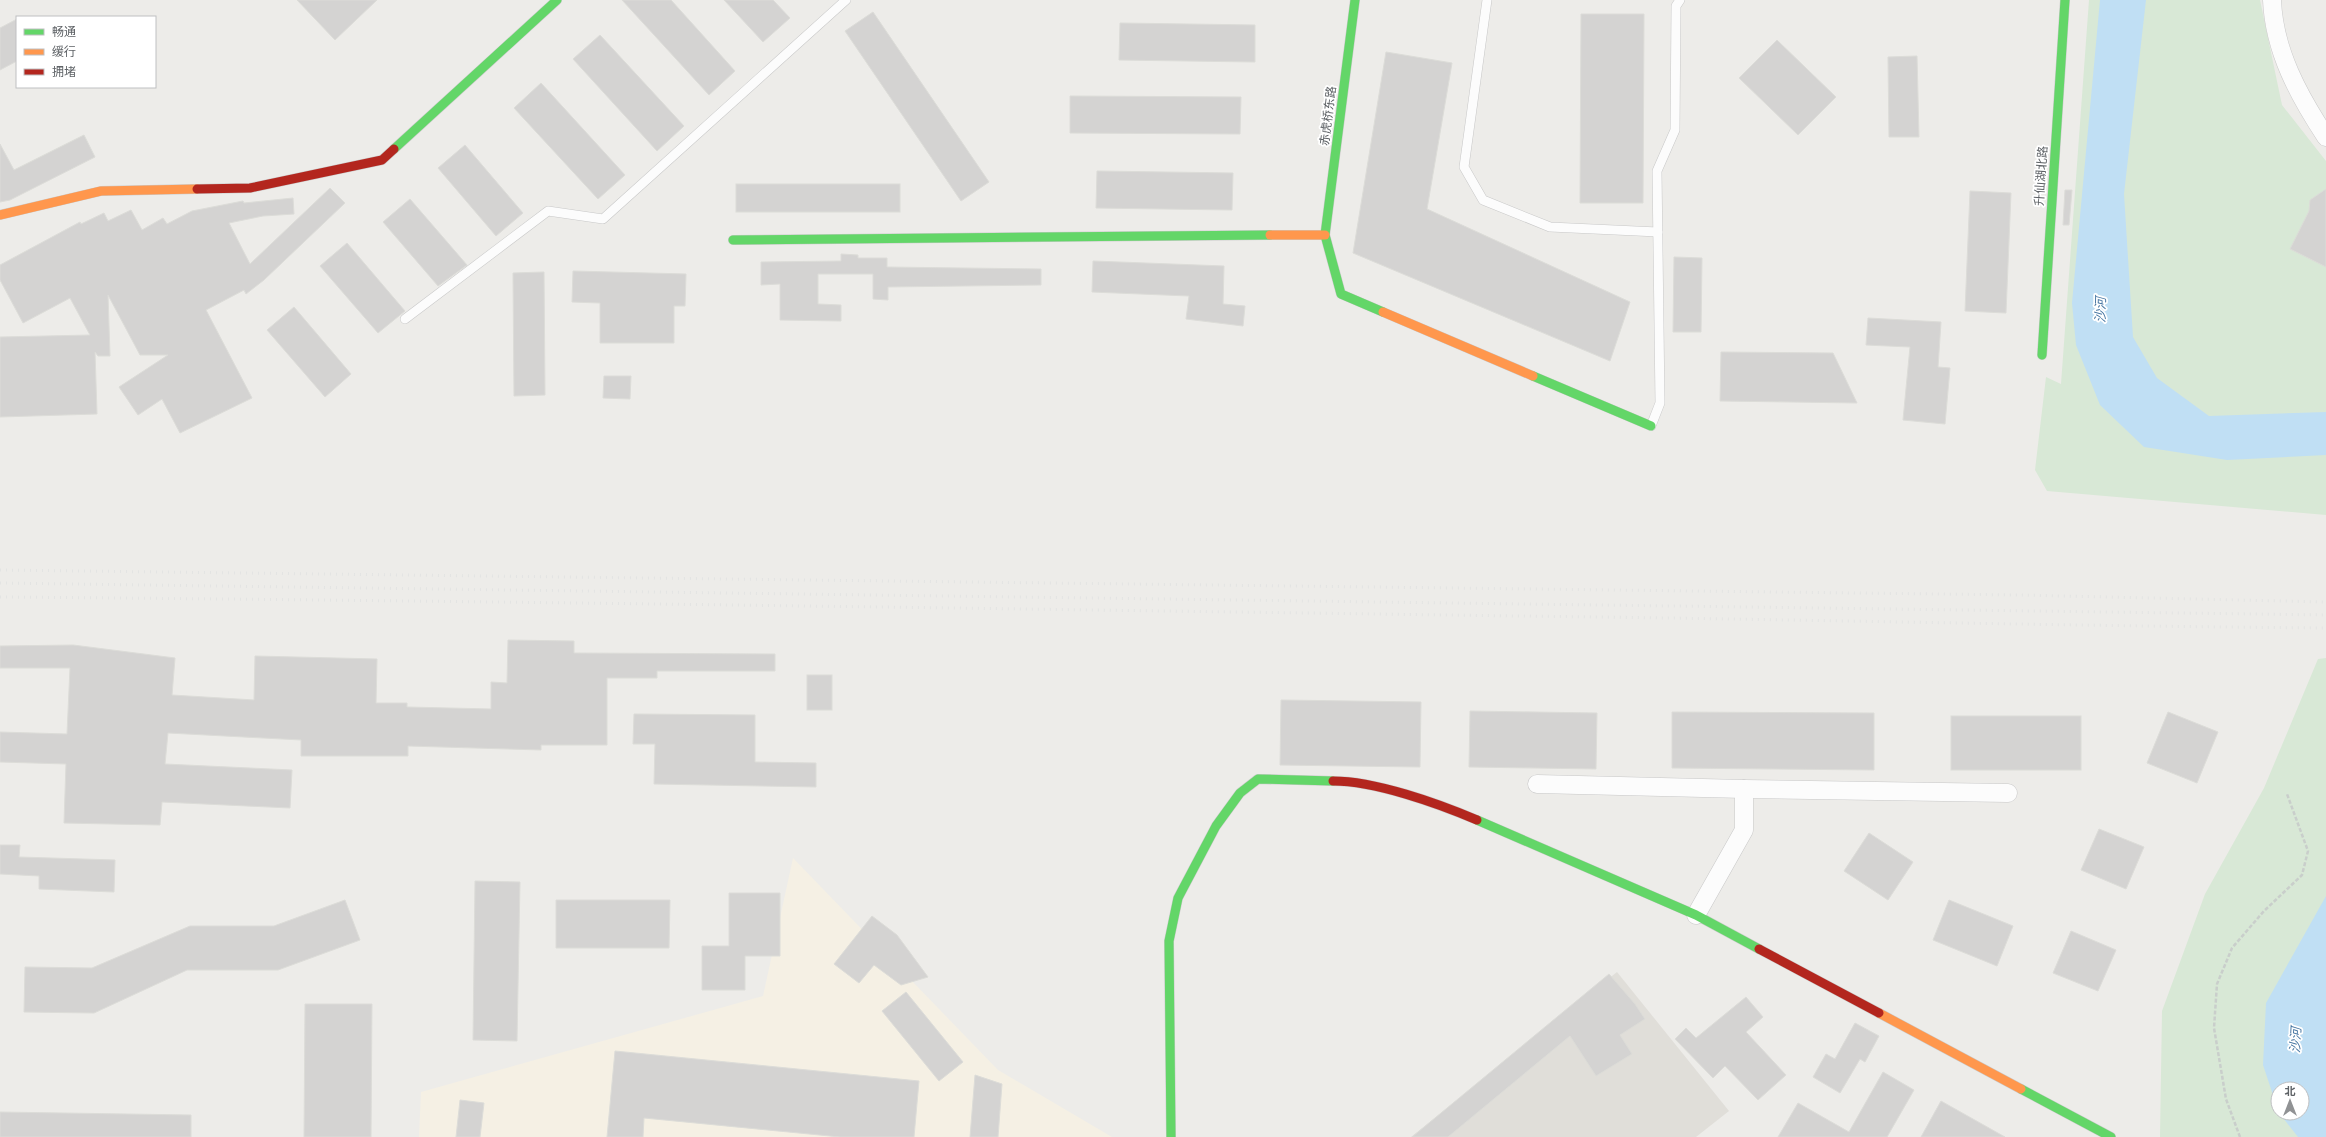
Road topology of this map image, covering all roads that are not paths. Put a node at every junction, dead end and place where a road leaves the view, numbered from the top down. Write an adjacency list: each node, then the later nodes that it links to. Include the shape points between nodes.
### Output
1 (557, 0): 9 (street, via 382,160 250,188 101,191)
2 (846, 0): 13 (lane, via 603,220 548,211)
3 (1355, 0): 11 (street, 赤虎桥东路)
4 (1487, 0): 10 (lane, via 1464,167 1483,200 1550,227)
5 (1680, 0): 10 (lane, via 1676,6 1675,130 1658,171)
6 (2065, 0): 14 (street, 升仙湖北路)
7 (2272, 0): 8 (street, via 2284,61 2299,96)
8 (2326, 137)
9 (0, 215)
10 (1658, 232): 15 (lane, via 1660,403)
11 (1325, 235): 12 (street); 15 (street, via 1341,294)
12 (733, 240)
13 (405, 319)
14 (2042, 354)
15 (1651, 426)
16 (1537, 784): 17 (street)
17 (1744, 790): 18 (street); 19 (street, via 1744,830)
18 (2008, 793)
19 (1696, 914): 20 (street, via 1449,808 1354,781 1258,780 1240,793 1216,826 1178,898 1169,941); 21 (street)
20 (1172, 1137)
21 (2111, 1137)

